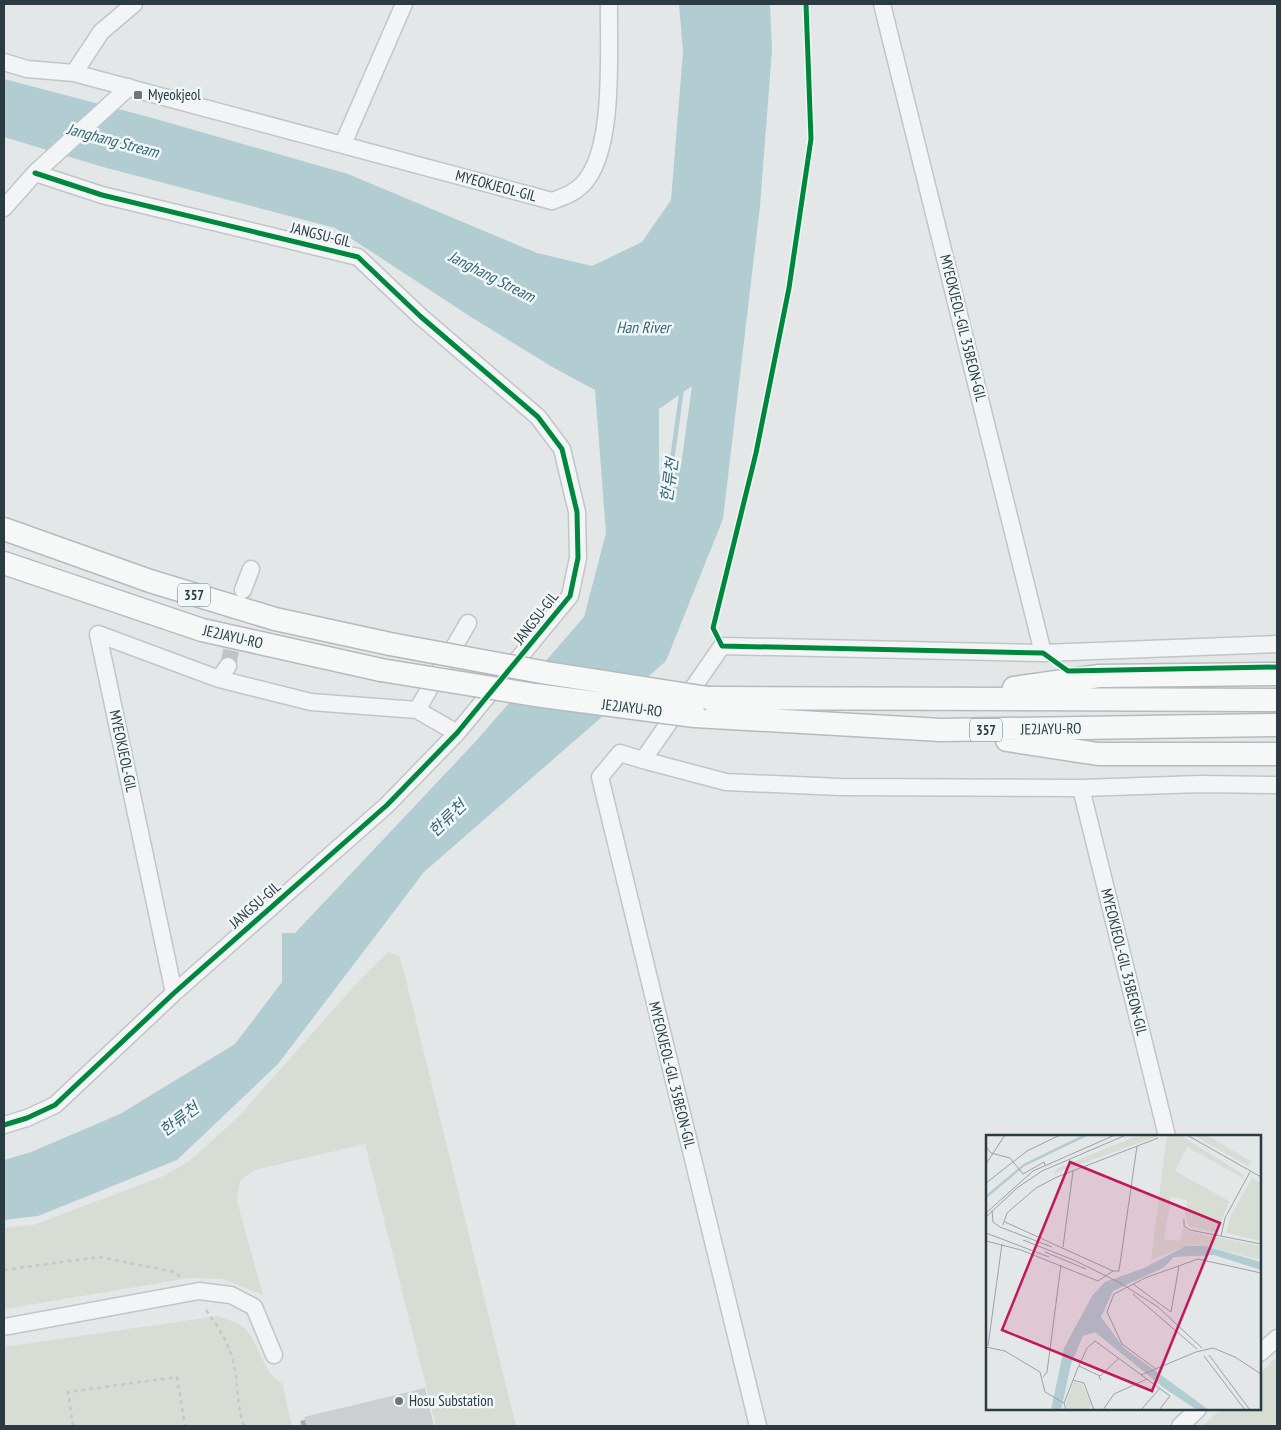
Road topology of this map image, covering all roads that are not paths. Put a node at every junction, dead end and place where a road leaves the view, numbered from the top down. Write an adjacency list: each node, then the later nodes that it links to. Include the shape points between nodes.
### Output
1 (134, 4): 6 (street, via 101,32)
2 (404, 4): 8 (street)
3 (609, 4): 8 (street, MYEOKJEOL-GIL, via 605,128 600,154 591,174 570,195 552,201)
4 (882, 4): 17 (street, MYEOKJEOL-GIL 35BEON-GIL)
5 (4, 62): 6 (street, MYEOKJEOL-GIL, via 27,69)
6 (74, 73): 7 (street, MYEOKJEOL-GIL)
7 (129, 87): 8 (street, MYEOKJEOL-GIL); 9 (street)
8 (343, 144)
9 (38, 170): 10 (street); 25 (street, JANGSU-GIL, via 102,195 358,257 420,316 538,417 562,449 576,512 578,558 570,596)
10 (4, 208)
11 (4, 529): 21 (highway, JE2JAYU-RO / 357, bridge, via 150,582 275,619)
12 (4, 563): 21 (highway, JE2JAYU-RO / 357, bridge, via 202,630 381,670 536,695)
13 (251, 569): 14 (street)
14 (243, 590)
15 (468, 623): 22 (street)
16 (1277, 644): 17 (street)
17 (1043, 653): 27 (street, via 722,646)
18 (1277, 674): 19 (highway, via 1099,676)
19 (934, 700): 20 (highway); 21 (highway)
20 (1277, 700)
21 (702, 707): 24 (highway, JE2JAYU-RO / 357)
22 (417, 710): 25 (street); 30 (street, MYEOKJEOL-GIL, via 311,702 98,634)
23 (1277, 725): 24 (highway, JE2JAYU-RO / 357)
24 (942, 730): 26 (highway, via 1098,754)
25 (457, 733): 30 (street, JANGSU-GIL, via 387,805)
26 (1277, 754)
27 (643, 760): 29 (street, via 726,782 840,788); 38 (street, MYEOKJEOL-GIL 35BEON-GIL, via 620,753 600,777)
28 (1277, 784): 29 (street)
29 (1081, 788): 32 (street, MYEOKJEOL-GIL 35BEON-GIL)
30 (174, 993): 31 (street, JANGSU-GIL, via 55,1105)
31 (4, 1125)
32 (1167, 1135)
33 (4, 1327): 36 (street, via 199,1291 231,1295 254,1307)
34 (1277, 1338): 35 (street)
35 (1261, 1352)
36 (274, 1355)
37 (1197, 1410): 39 (street)
38 (758, 1426)
39 (1180, 1426)

